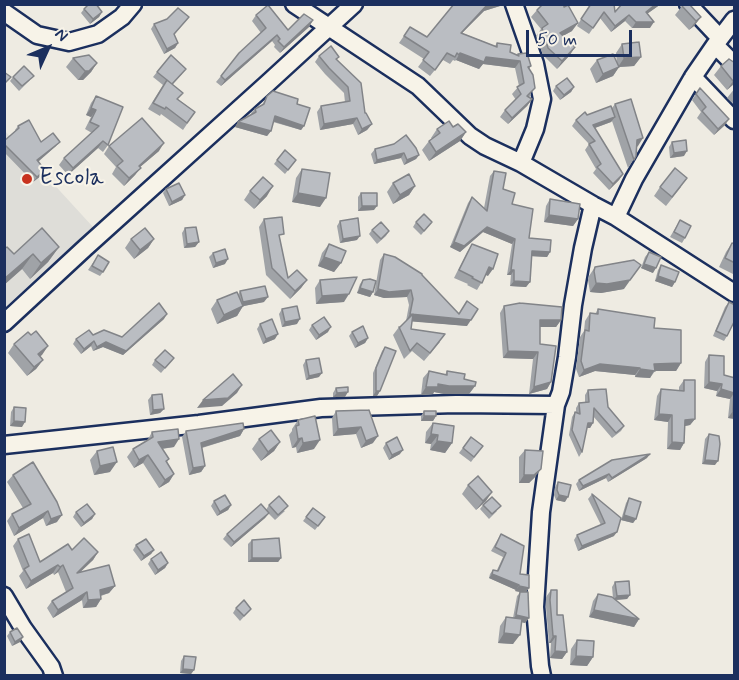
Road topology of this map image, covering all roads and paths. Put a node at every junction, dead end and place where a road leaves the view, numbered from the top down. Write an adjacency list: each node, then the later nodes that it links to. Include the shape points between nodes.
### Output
1 (133, 4): 6 (street, via 98,33 69,42 38,35)
2 (294, 4): 8 (street)
3 (354, 4): 8 (street)
4 (514, 4): 13 (street, via 535,64 542,99)
5 (688, 4): 9 (street)
6 (4, 12)
7 (735, 20): 9 (street)
8 (329, 28): 13 (street, via 418,86 470,136); 17 (street)
9 (718, 41): 10 (street); 11 (street)
10 (735, 64)
11 (693, 77): 12 (street); 15 (street)
12 (735, 120)
13 (521, 163): 14 (street)
14 (593, 205): 15 (street); 18 (street)
15 (616, 217): 16 (street)
16 (735, 293)
17 (4, 323)
18 (556, 405): 19 (street, via 321,408); 22 (street, via 541,512 536,595)
19 (4, 445)
20 (4, 596): 21 (street)
21 (54, 675)
22 (542, 675)

